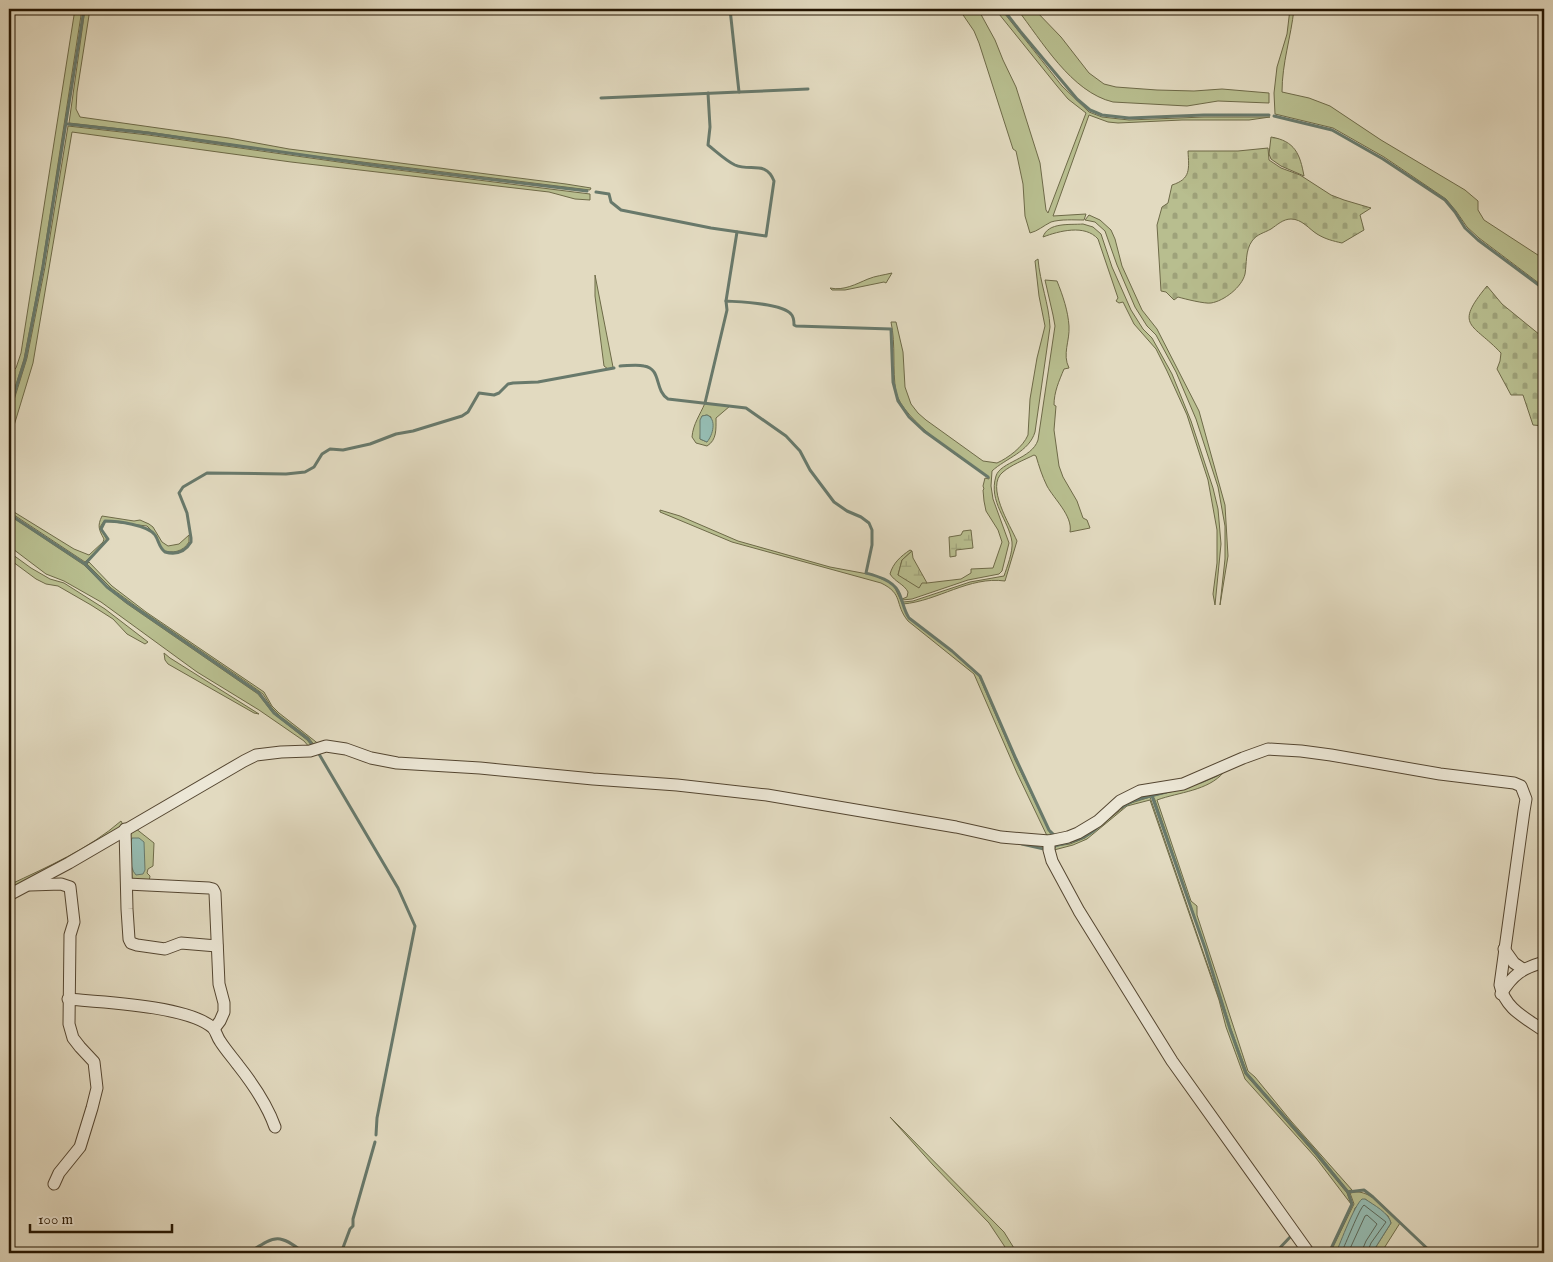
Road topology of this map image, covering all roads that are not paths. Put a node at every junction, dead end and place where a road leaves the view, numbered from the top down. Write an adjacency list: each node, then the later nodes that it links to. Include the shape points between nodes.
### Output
1 (125, 829): 2 (street, via 256,755 310,751 326,746 397,763 767,795 1001,837); 3 (street); 4 (street)
2 (1048, 841): 7 (street, via 1078,833 1098,821 1120,801 1136,794 1183,784 1268,750 1332,755 1514,783 1521,786 1526,799); 16 (street, via 1052,860 1079,911 1172,1061)
3 (127, 884): 6 (street, via 213,890); 6 (street, via 131,943 165,949 181,943)
4 (27, 885): 5 (street); 11 (street, via 62,884 70,887 74,922 70,935)
5 (9, 895)
6 (217, 946): 12 (street, via 224,1012)
7 (1504, 949): 9 (street); 10 (street)
8 (1544, 962): 9 (street)
9 (1523, 969): 10 (street)
10 (1501, 994): 13 (street, via 1512,1009)
11 (68, 999): 12 (street, via 176,1012); 15 (street, via 71,1031 94,1062 97,1088 80,1147)
12 (214, 1028): 14 (street, via 225,1049 260,1095)
13 (1544, 1031)
14 (275, 1127)
15 (54, 1184)
16 (1309, 1253)

